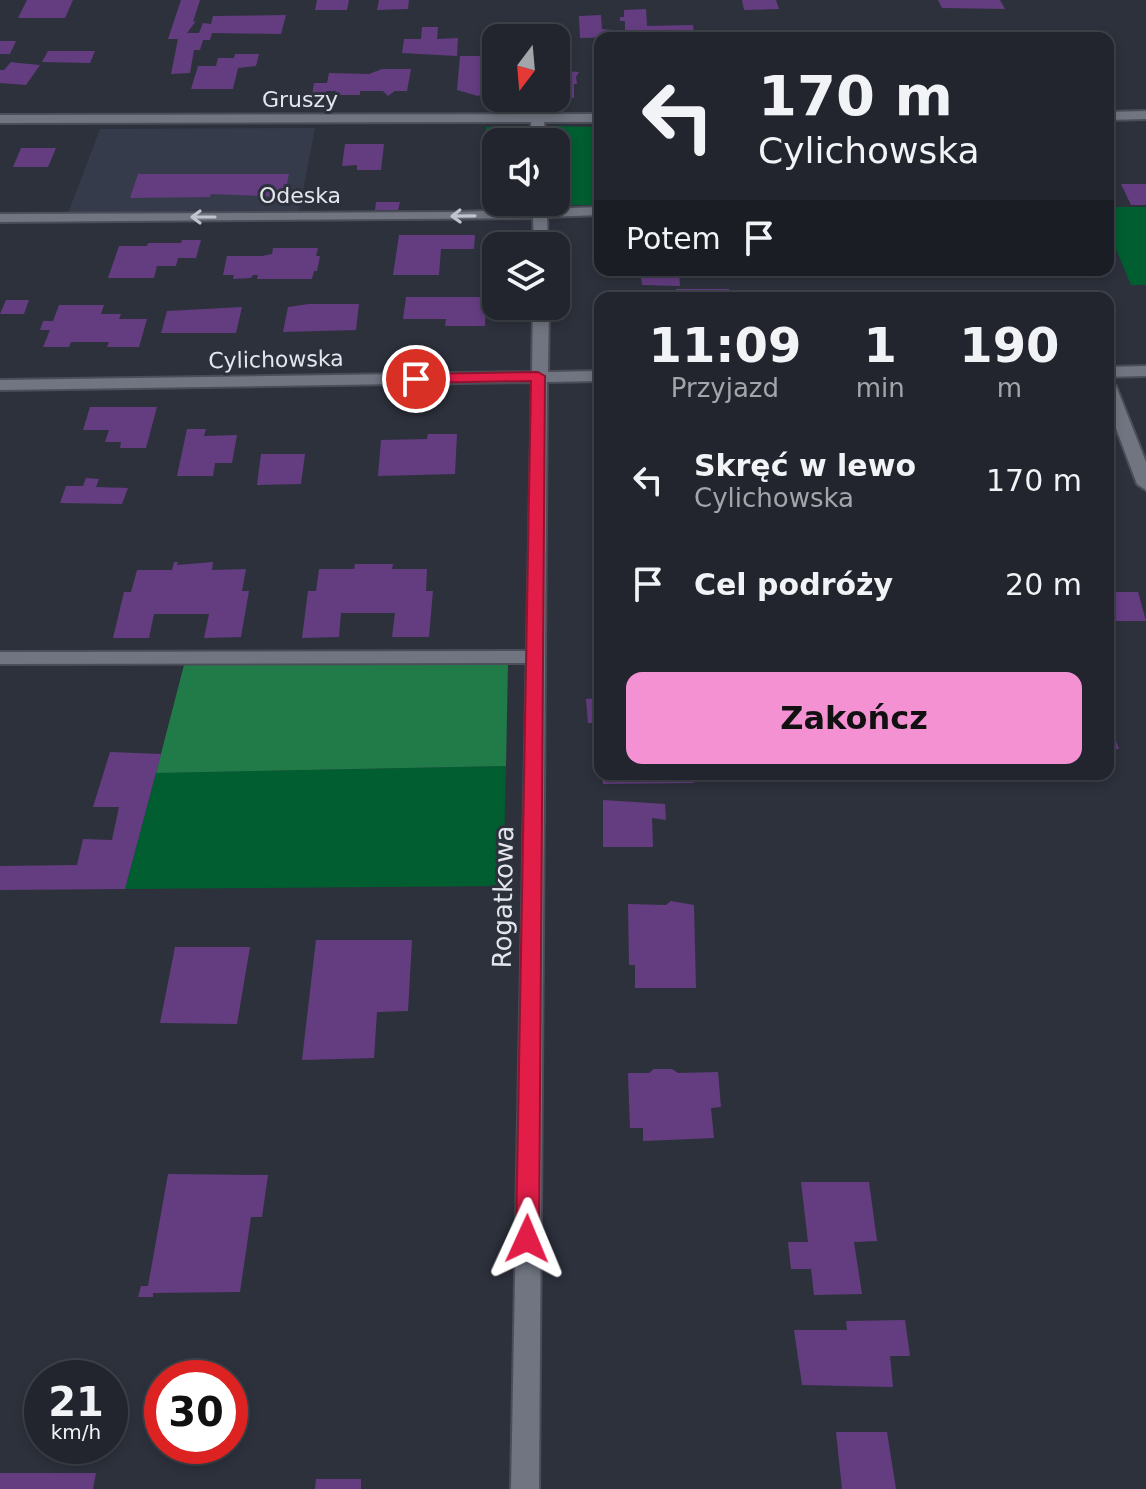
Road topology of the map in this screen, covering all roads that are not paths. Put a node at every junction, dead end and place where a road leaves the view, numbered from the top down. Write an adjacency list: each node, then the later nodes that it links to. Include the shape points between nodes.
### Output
1 (1146, 115): 2 (street)
2 (1114, 116)
3 (537, 118): 4 (street, Gruszy); 5 (street, Gruszy); 6 (street)
4 (594, 118)
5 (0, 119)
6 (538, 128)
7 (570, 210): 8 (street, Odeska)
8 (594, 211)
9 (482, 214): 10 (street, Odeska, one-way to 10)
10 (0, 218)
11 (540, 320): 14 (street, Rogatkowa)
12 (1146, 371): 13 (street)
13 (1114, 372)
14 (538, 376): 15 (street, Cylichowska); 16 (street, Cylichowska); 19 (street, Rogatkowa)
15 (594, 376)
16 (0, 385)
17 (1114, 401): 18 (street)
18 (1146, 484)
19 (534, 657): 20 (lane); 21 (street, Rogatkowa)
20 (0, 658)
21 (525, 1489)

